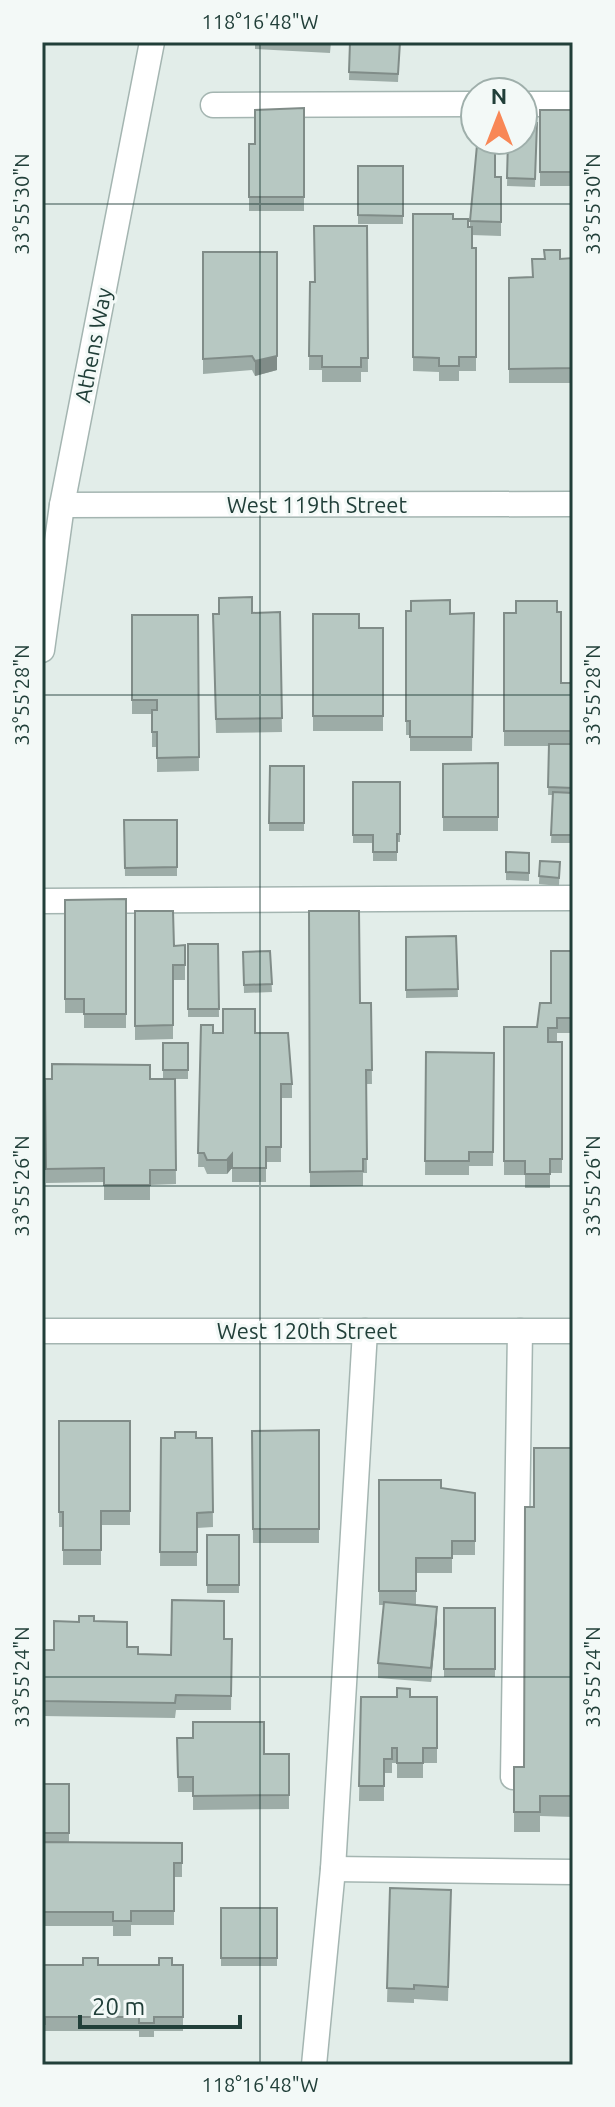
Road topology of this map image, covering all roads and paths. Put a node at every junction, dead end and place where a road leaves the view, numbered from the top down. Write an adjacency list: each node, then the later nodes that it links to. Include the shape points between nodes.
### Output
1 (152, 42): 7 (street, Athens Way)
2 (459, 104): 5 (street)
3 (539, 104): 4 (street)
4 (573, 104)
5 (213, 105)
6 (573, 504): 7 (street, West 119th Street)
7 (62, 505): 8 (street, Athens Way)
8 (42, 650)
9 (573, 898): 10 (street)
10 (42, 901)
11 (42, 1331): 12 (street, West 120th Street)
12 (365, 1331): 13 (street, West 120th Street); 16 (street)
13 (520, 1331): 14 (street, West 120th Street); 15 (street)
14 (573, 1331)
15 (513, 1777)
16 (333, 1869): 17 (street); 18 (street)
17 (573, 1872)
18 (314, 2065)

